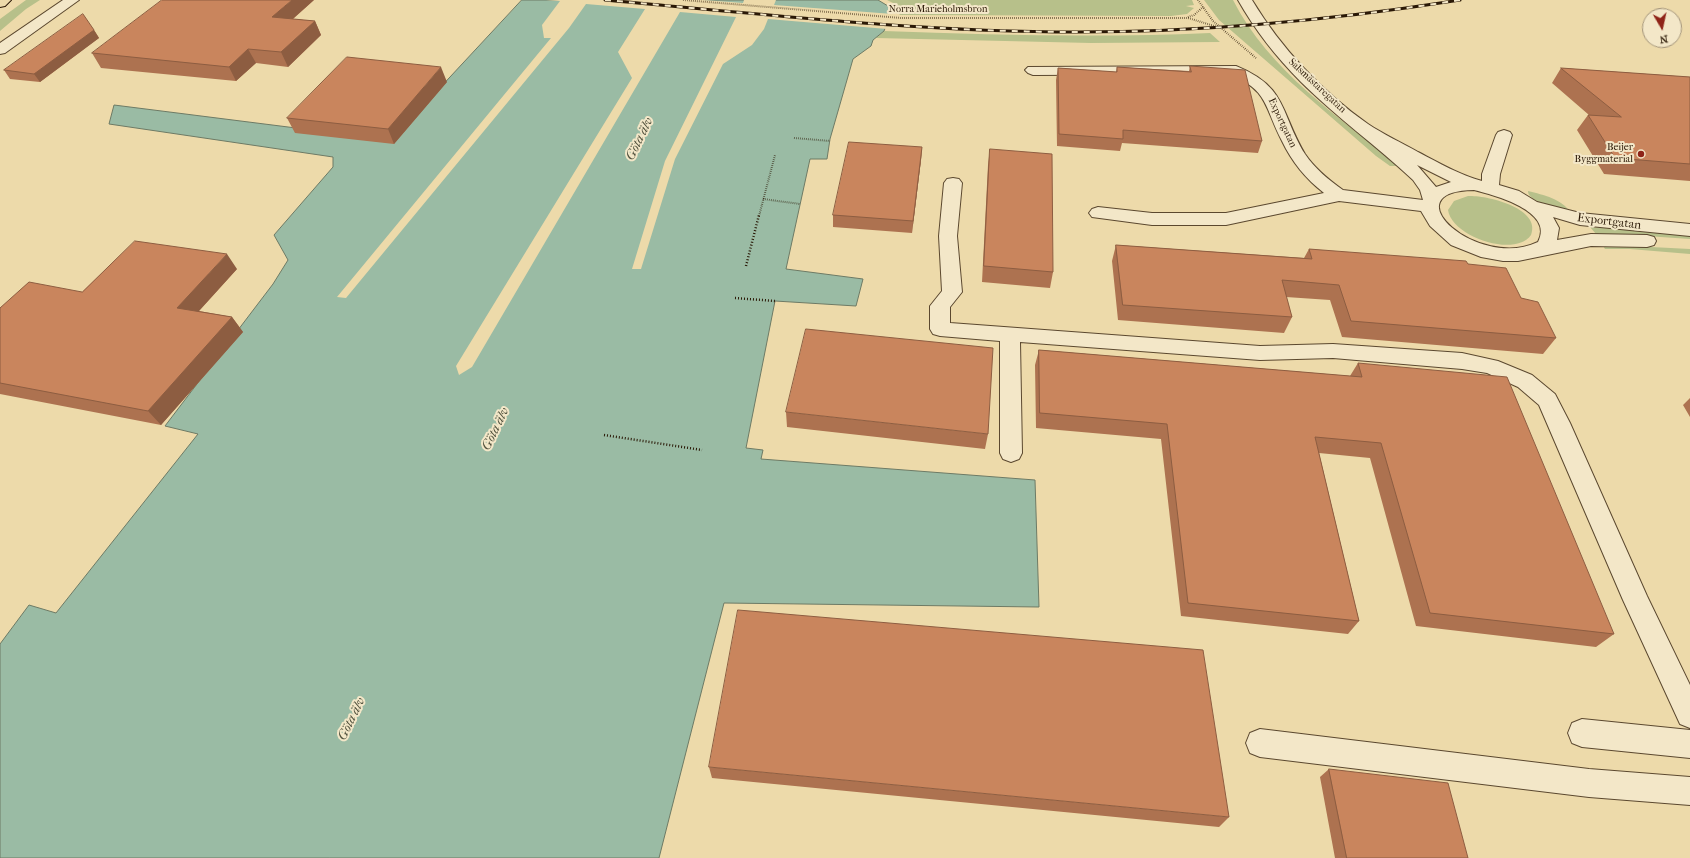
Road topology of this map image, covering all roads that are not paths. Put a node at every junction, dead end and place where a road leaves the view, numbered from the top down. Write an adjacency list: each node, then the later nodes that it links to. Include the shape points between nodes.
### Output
1 (4, 0): 4 (highway)
2 (72, 0): 5 (street)
3 (1245, 0): 7 (street, Salsmästaregatan, via 1264,30 1292,64)
4 (0, 3)
5 (0, 50)
6 (1033, 70): 11 (street, Exportgatan, via 1231,70 1244,74 1259,83 1272,99 1296,153)
7 (1366, 129): 10 (street, Salsmästaregatan, via 1431,166); 12 (street, Salsmästaregatan, via 1422,179 1429,189)
8 (1504, 135): 10 (street)
9 (953, 183): 18 (street, via 948,236 952,292 940,306 940,330)
10 (1483, 186): 12 (street, Exportgatan, via 1447,187 1437,192); 13 (street, Exportgatan, via 1511,194)
11 (1330, 197): 12 (street); 14 (street, via 1226,219 1152,220)
12 (1431, 203): 17 (street, Exportgatan, via 1433,217 1441,228 1472,247 1510,255 1528,254)
13 (1530, 205): 15 (street, Exportgatan, via 1580,219); 17 (street, Exportgatan, via 1545,219 1550,229 1548,242)
14 (1098, 213)
15 (1690, 230)
16 (1690, 244): 17 (street, Exportgatan, via 1614,239 1570,243)
17 (1541, 249)
18 (1010, 334): 19 (street); 20 (street, via 1260,353 1333,351 1462,361 1491,366 1525,381 1546,400 1558,423)
19 (1011, 453)
20 (1690, 715)
21 (1582, 733): 23 (street)
22 (1260, 743): 24 (street, via 1589,783)
23 (1690, 744)
24 (1690, 791)

